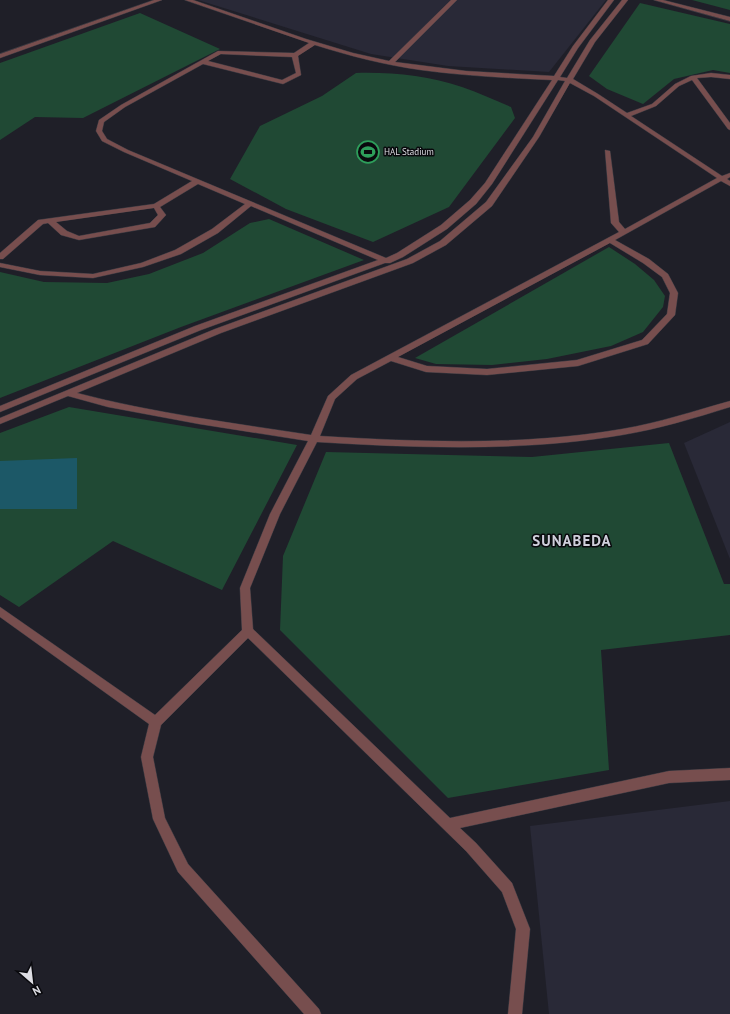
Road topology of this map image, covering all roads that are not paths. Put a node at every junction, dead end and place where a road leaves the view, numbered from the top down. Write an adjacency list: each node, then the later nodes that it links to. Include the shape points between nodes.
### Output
1 (159, 0): 12 (street)
2 (188, 0): 10 (street)
3 (454, 0): 14 (street)
4 (612, 0): 17 (street, via 575,46)
5 (626, 0): 18 (street, via 592,41)
6 (657, 0): 9 (street)
7 (677, 0): 8 (street)
8 (730, 14)
9 (730, 19)
10 (314, 43): 11 (street); 14 (street)
11 (295, 55): 13 (street, via 220,52); 13 (street, via 299,74 283,82)
12 (0, 56)
13 (203, 62): 23 (street, via 123,106 101,121 99,131 104,140)
14 (391, 63): 17 (street, via 469,74)
15 (693, 77): 16 (street); 19 (street, via 677,85 654,105); 20 (street)
16 (730, 77)
17 (556, 78): 18 (street); 31 (street, via 488,184 473,202 444,227 400,255)
18 (569, 80): 19 (street); 33 (street, via 536,137 489,204 444,243)
19 (627, 115): 22 (street)
20 (730, 128)
21 (608, 151): 28 (street, via 615,223)
22 (726, 177): 24 (street); 28 (street)
23 (198, 181): 25 (street); 26 (street)
24 (730, 184)
25 (250, 203): 31 (street); 32 (street, via 209,234 178,252 143,265 93,276 40,273)
26 (156, 206): 27 (street); 27 (street, via 162,215 152,225 79,238 64,234)
27 (50, 221): 30 (street, via 42,222)
28 (624, 232): 29 (street)
29 (610, 240): 34 (street); 34 (street, via 665,276 674,293 671,315 645,342 578,363 486,372 426,369)
30 (0, 257)
31 (385, 260): 33 (street); 35 (street, via 198,328)
32 (0, 265)
33 (398, 266): 36 (street, via 218,331)
34 (390, 358): 40 (street, via 354,377 332,398)
35 (54, 387): 36 (street); 38 (street)
36 (70, 394): 39 (street); 40 (street, via 108,404 199,421)
37 (730, 404): 40 (street, via 622,432 538,442 400,444)
38 (0, 409)
39 (0, 421)
40 (314, 439): 42 (street, via 275,514 245,588)
41 (0, 610): 43 (street)
42 (248, 631): 43 (street); 45 (street)
43 (156, 723): 46 (street, via 147,757 159,819 183,868)
44 (730, 774): 45 (street, via 669,777)
45 (447, 825): 47 (street, via 507,888 523,929)
46 (314, 1014)
47 (515, 1014)

